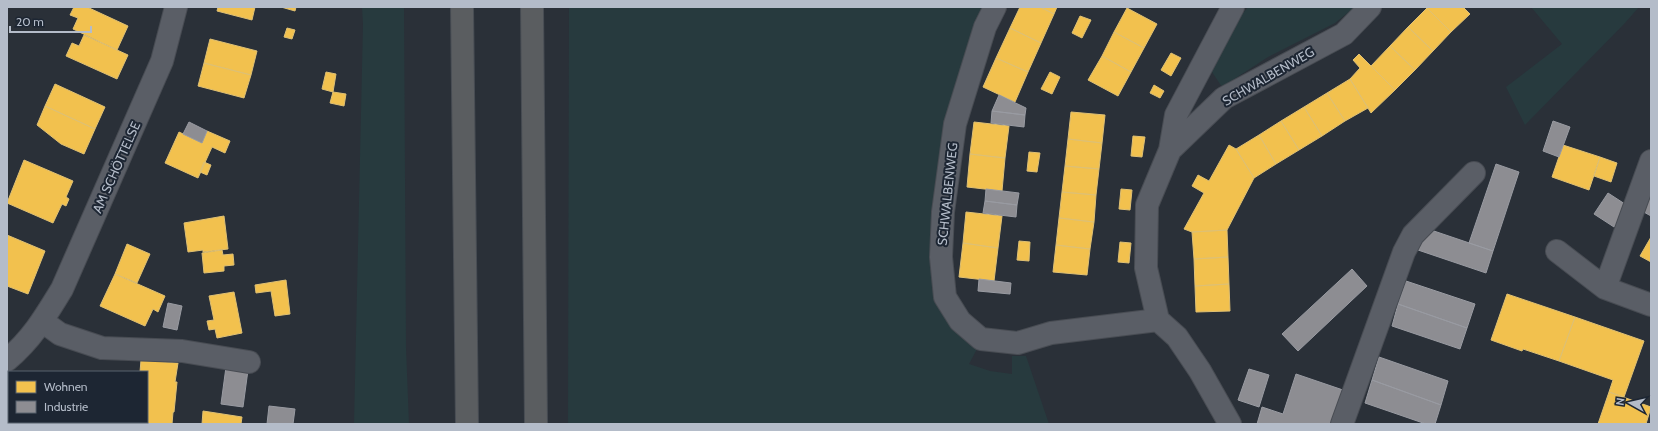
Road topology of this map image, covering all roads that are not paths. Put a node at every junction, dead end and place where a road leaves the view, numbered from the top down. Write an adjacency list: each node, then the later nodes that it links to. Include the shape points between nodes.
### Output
1 (176, 7): 14 (street, AM SCHÖTTELSE, via 162,61 62,289)
2 (462, 7): 17 (highway)
3 (532, 7): 18 (highway)
4 (994, 7): 13 (street, SCHWALBENWEG, via 984,28 955,124 940,256 945,298 960,321 981,339 1018,343 1051,333)
5 (1233, 7): 7 (street, SCHWALBENWEG, via 1176,115)
6 (1370, 7): 7 (street, SCHWALBENWEG, via 1344,34 1224,98)
7 (1170, 150): 13 (street, SCHWALBENWEG, via 1148,205 1146,268)
8 (1651, 161): 11 (street)
9 (1474, 173): 20 (street, via 1413,235 1404,252)
10 (1557, 251): 11 (street)
11 (1604, 288): 12 (street)
12 (1651, 305)
13 (1158, 320): 19 (street, via 1177,337)
14 (42, 321): 15 (street, AM SCHÖTTELSE, via 23,347); 16 (street, via 60,334 102,348 182,351)
15 (7, 360)
16 (249, 362)
17 (467, 424)
18 (536, 424)
19 (1230, 424)
20 (1342, 424)

